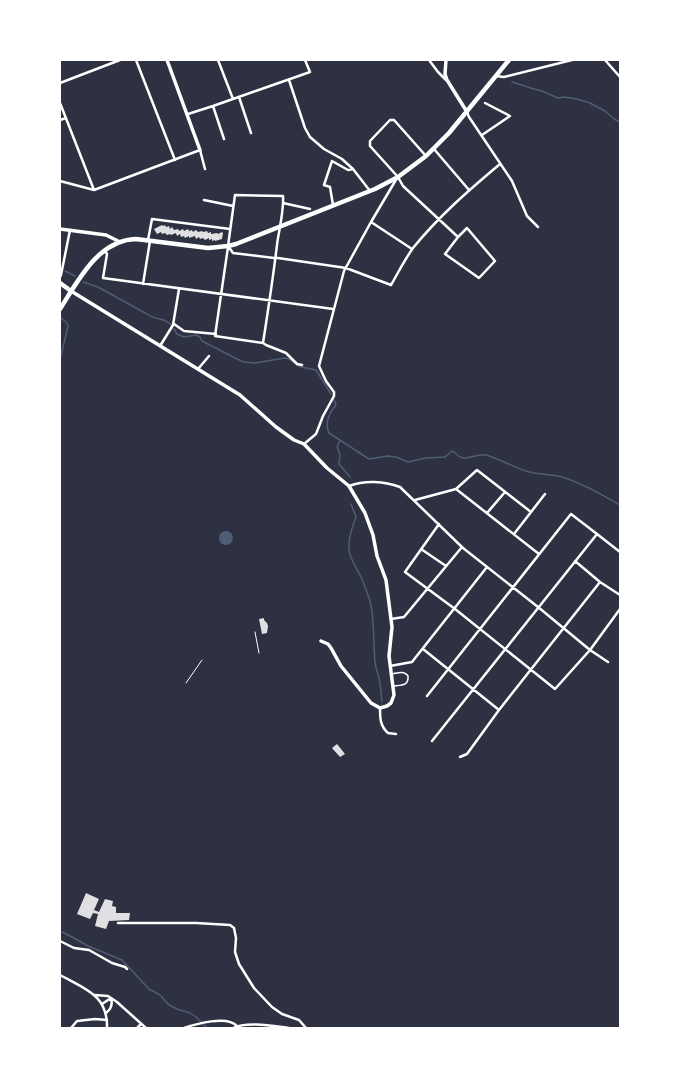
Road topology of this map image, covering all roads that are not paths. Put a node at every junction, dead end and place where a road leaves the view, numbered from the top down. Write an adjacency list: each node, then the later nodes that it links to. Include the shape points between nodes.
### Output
1 (120, 60): 15 (street)
2 (136, 60): 31 (street)
3 (168, 60): 22 (street)
4 (218, 60): 17 (street)
5 (305, 60): 13 (street, via 310,72)
6 (429, 60): 14 (street)
7 (446, 60): 14 (street)
8 (509, 60): 11 (main road)
9 (572, 60): 11 (street, via 504,77)
10 (605, 60): 12 (street)
11 (496, 76): 21 (main road)
12 (620, 77)
13 (289, 80): 16 (street); 34 (street, via 310,137)
14 (447, 80): 21 (street)
15 (60, 83)
16 (239, 97): 17 (street); 25 (street)
17 (233, 99): 20 (street)
18 (60, 103): 23 (street)
19 (485, 103): 26 (street, via 510,116)
20 (213, 106): 22 (street); 27 (street)
21 (467, 112): 26 (street); 28 (main road)
22 (188, 114): 29 (street)
23 (66, 118): 24 (street); 37 (street)
24 (60, 120)
25 (251, 134)
26 (482, 135): 32 (street)
27 (224, 139)
28 (434, 149): 30 (main road); 38 (street)
29 (200, 150): 31 (street); 33 (street)
30 (426, 156): 35 (main road); 35 (street, via 394,120 390,120 370,141 370,146)
31 (175, 160): 37 (street)
32 (500, 164): 38 (street); 48 (street, via 512,181 527,216)
33 (205, 169)
34 (353, 169): 39 (street); 43 (street, via 348,170 332,161 324,185 330,187)
35 (398, 177): 39 (main road); 45 (street, via 403,186); 46 (street)
36 (60, 181): 37 (street)
37 (94, 190)
38 (469, 190): 45 (street)
39 (370, 192): 43 (main road)
40 (204, 200): 42 (street)
41 (283, 203): 42 (street, via 283,196 235,195); 44 (street); 47 (street)
42 (233, 206): 50 (street)
43 (333, 206): 47 (main road)
44 (310, 209)
45 (439, 218): 52 (street); 56 (street)
46 (371, 222): 56 (street); 59 (street)
47 (280, 227): 55 (main road); 58 (street)
48 (538, 228)
49 (60, 229): 51 (street)
50 (230, 229): 53 (street, via 152,219); 55 (street)
51 (70, 230): 54 (street, via 106,235); 60 (street)
52 (458, 237): 52 (street, via 467,228 495,261 479,278 445,254)
53 (149, 241): 54 (main road); 55 (main road, via 200,248); 62 (street)
54 (120, 242): 57 (main road)
55 (228, 246): 58 (street, via 233,253); 65 (street)
56 (412, 249): 59 (street, via 391,285)
57 (105, 250): 62 (street, via 107,254 103,278); 64 (main road, via 84,271)
58 (275, 258): 59 (street); 66 (street)
59 (346, 268): 68 (street)
60 (60, 277)
61 (60, 283): 64 (main road)
62 (143, 284): 63 (street)
63 (179, 289): 65 (street); 69 (street)
64 (71, 291): 67 (main road); 72 (street)
65 (221, 294): 66 (street); 70 (street)
66 (269, 301): 68 (street); 71 (street)
67 (60, 308)
68 (333, 309): 76 (street, via 319,366 334,396 316,434)
69 (174, 324): 70 (street, via 184,331); 72 (street)
70 (216, 334): 71 (street, via 215,336)
71 (263, 343): 74 (street, via 286,353)
72 (160, 346): 75 (street)
73 (209, 356): 75 (street)
74 (302, 365)
75 (198, 370): 76 (street, via 240,395 276,427)
76 (304, 444): 77 (street)
77 (349, 486): 81 (street, via 367,481 393,484); 101 (street, via 365,514 372,535 386,580)
78 (456, 489): 79 (street, via 478,470); 81 (street); 83 (street)
79 (505, 492): 82 (street); 83 (street)
80 (545, 494): 82 (street)
81 (415, 501): 84 (street)
82 (531, 512): 85 (street)
83 (487, 513): 85 (street)
84 (439, 524): 87 (street); 88 (street)
85 (514, 534): 90 (street)
86 (597, 534): 89 (street); 90 (street, via 572,514); 91 (street)
87 (462, 547): 92 (street); 93 (street)
88 (421, 549): 92 (street); 95 (street, via 405,572)
89 (620, 552)
90 (539, 554): 96 (street)
91 (575, 561): 94 (street); 98 (street)
92 (446, 566): 95 (street)
93 (487, 567): 96 (street); 99 (street)
94 (600, 582): 97 (street); 103 (street)
95 (429, 588): 99 (street); 101 (street, via 404,617)
96 (513, 588): 98 (street); 102 (street)
97 (620, 595)
98 (538, 607): 103 (street); 106 (street)
99 (455, 608): 102 (street); 105 (street)
100 (620, 609): 107 (street)
101 (391, 619): 109 (street)
102 (480, 629): 106 (street); 110 (street)
103 (563, 629): 107 (street); 111 (street)
104 (321, 641): 116 (street, via 328,644 341,666 371,704)
105 (423, 649): 109 (street, via 412,662); 110 (street)
106 (505, 649): 111 (street); 114 (street)
107 (590, 650): 108 (street); 111 (street, via 555,689)
108 (608, 662)
109 (390, 666): 112 (street)
110 (448, 669): 114 (street); 115 (street)
111 (531, 670): 117 (street)
112 (391, 674): 113 (street); 113 (lane, via 405,672 408,676 406,684)
113 (393, 686): 116 (street, via 394,695 391,702)
114 (473, 690): 117 (street); 119 (street)
115 (427, 696)
116 (380, 708): 118 (street, via 382,726 388,733)
117 (499, 710): 120 (street, via 467,754)
118 (396, 734)
119 (432, 741)
120 (460, 757)
121 (118, 923): 139 (street, via 230,925 234,928 235,952 239,964 254,988 272,1007 299,1020)
122 (60, 941): 123 (street, via 74,948 89,950)
123 (127, 969)
124 (60, 975): 125 (street)
125 (95, 994): 126 (street); 127 (street)
126 (111, 998): 127 (street); 128 (street, via 111,1009); 130 (street)
127 (102, 1004): 128 (street)
128 (106, 1013): 129 (street)
129 (107, 1020): 132 (street, via 76,1021); 133 (street)
130 (141, 1024): 134 (street); 135 (street)
131 (237, 1026): 136 (street, via 235,1023 217,1021); 137 (street); 138 (street, via 248,1024)
132 (71, 1028)
133 (107, 1028)
134 (137, 1028)
135 (146, 1028)
136 (184, 1028)
137 (233, 1028)
138 (289, 1028)
139 (306, 1028)

